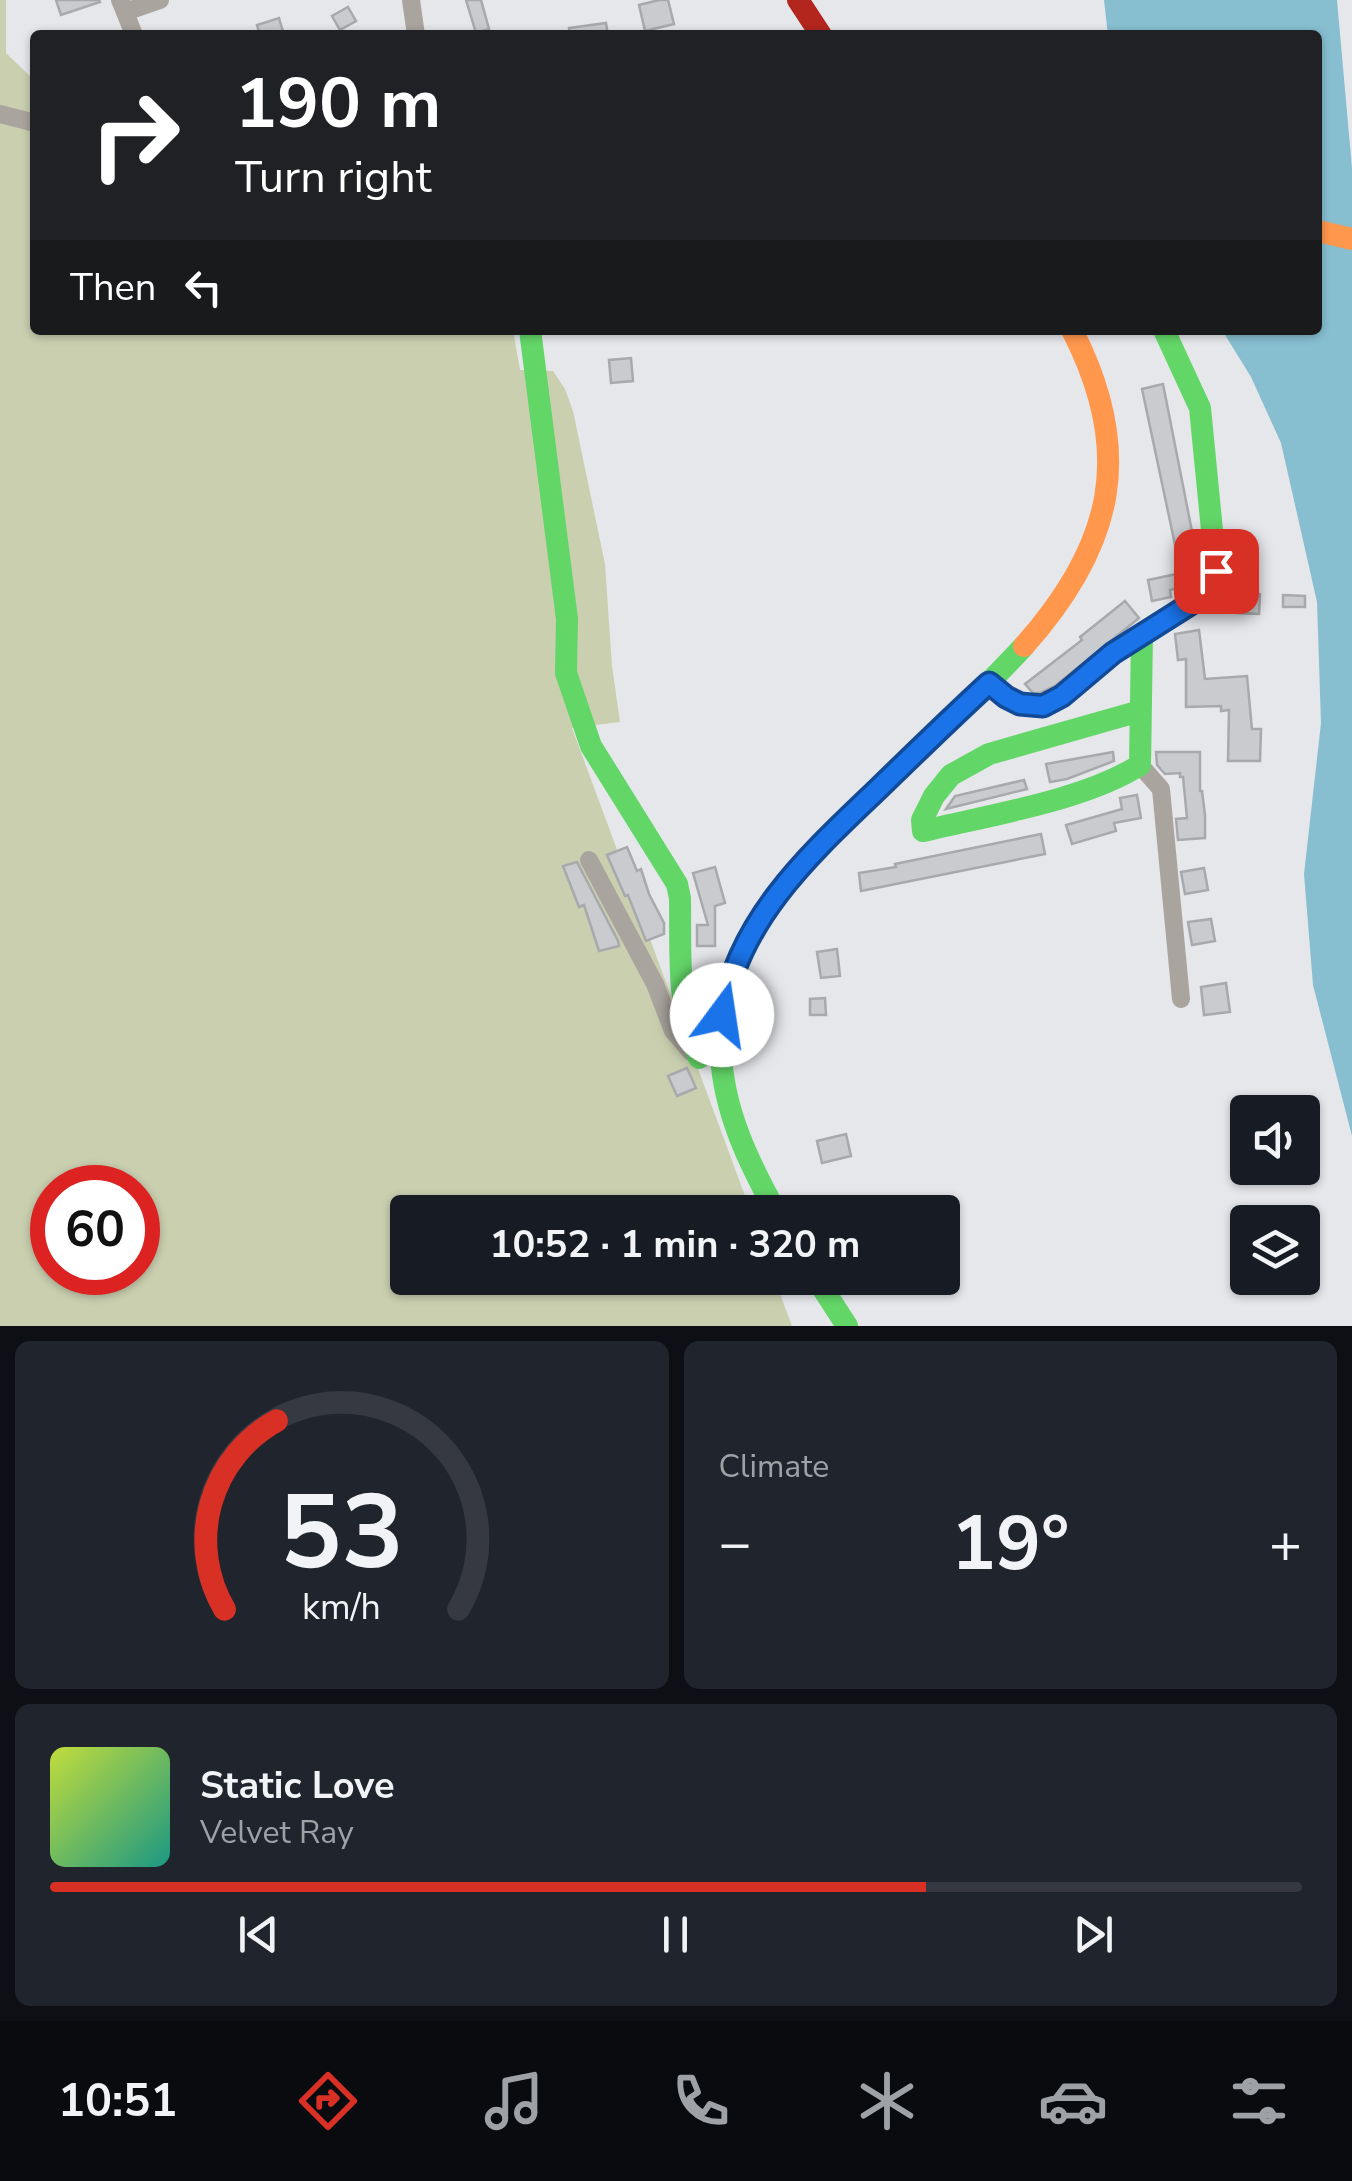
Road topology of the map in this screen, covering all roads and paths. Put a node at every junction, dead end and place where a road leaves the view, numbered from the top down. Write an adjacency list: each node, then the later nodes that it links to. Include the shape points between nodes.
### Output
1 (160, 0): 4 (street)
2 (411, 0): 6 (street)
3 (798, 0): 7 (street)
4 (123, 6): 5 (street)
5 (132, 30)
6 (415, 30)
7 (818, 30)
8 (0, 114): 9 (street)
9 (30, 122)
10 (1322, 232): 11 (street)
11 (1352, 239)
12 (531, 335): 21 (street, via 567,619 566,672 591,746 676,884 682,1004)
13 (1075, 335): 16 (street, via 1093,370 1108,428 1105,501 1073,582)
14 (1166, 335): 15 (street, via 1200,408 1216,571 1200,598)
15 (1142, 636): 16 (street, via 1043,706 1020,704); 17 (street)
16 (989, 683): 22 (street, via 806,860 759,919 726,997)
17 (1140, 711): 18 (street); 18 (street, via 989,754 951,775 922,820 923,831 1068,796)
18 (1140, 764): 20 (street, via 1161,789)
19 (589, 860): 21 (street, via 673,1031)
20 (1181, 1000)
21 (699, 1058): 22 (street)
22 (722, 1069): 23 (street, via 737,1135)
23 (766, 1195)
24 (827, 1295): 25 (street)
25 (847, 1326)

